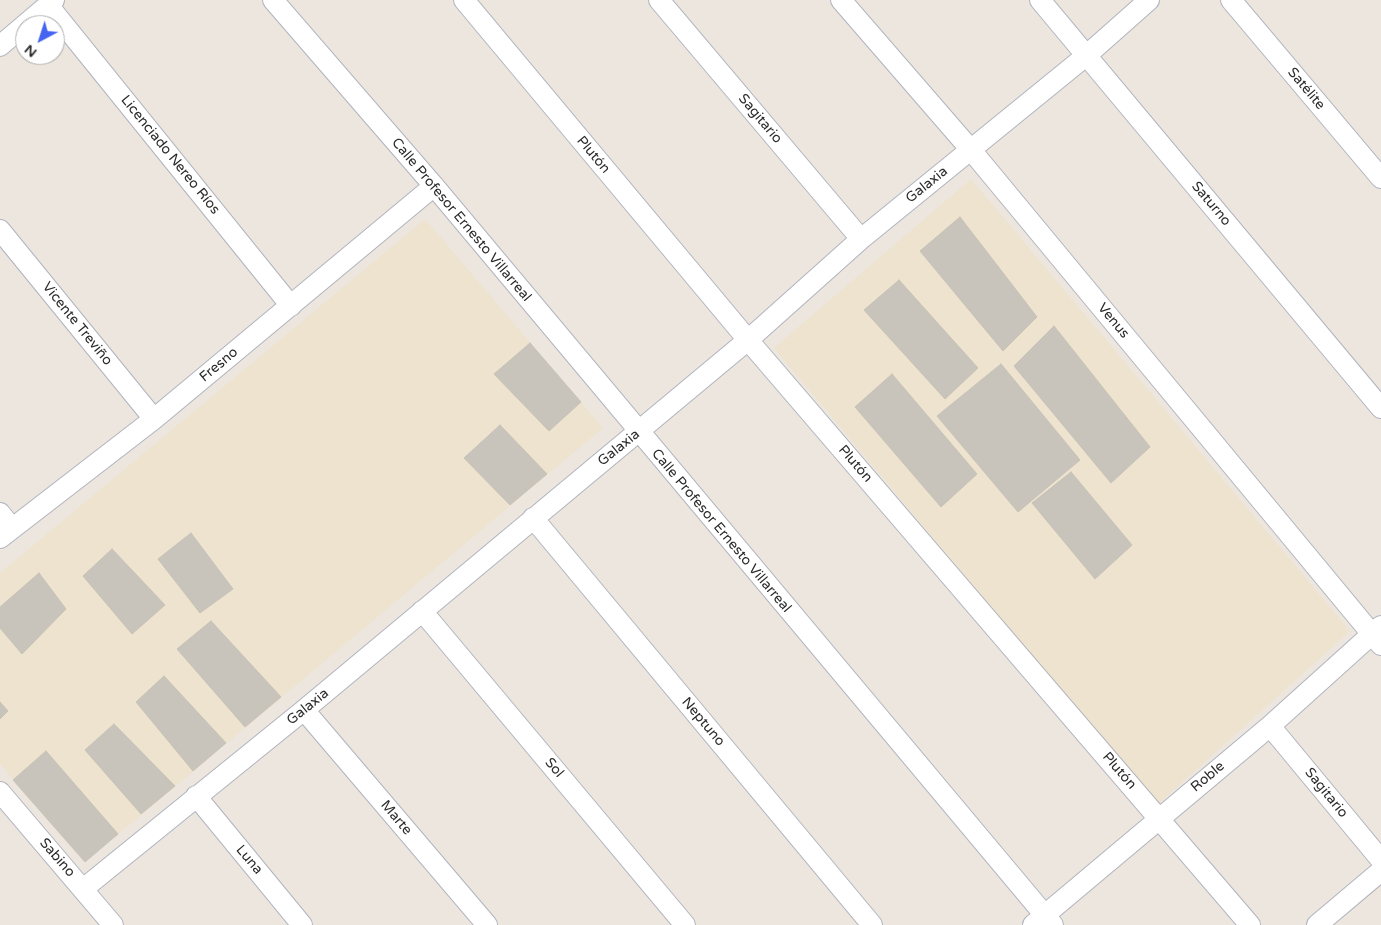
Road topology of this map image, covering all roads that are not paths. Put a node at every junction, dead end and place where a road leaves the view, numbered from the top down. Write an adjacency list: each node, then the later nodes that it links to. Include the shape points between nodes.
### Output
1 (273, 0): 13 (street, Calle Profesor Ernesto Villarreal)
2 (464, 0): 17 (street, Plutón)
3 (660, 0): 15 (street, Sagitario)
4 (841, 0): 11 (street, Venus)
5 (1040, 0): 10 (street, Saturno)
6 (1149, 0): 10 (street, Galaxia)
7 (1231, 0): 12 (street, Satélite)
8 (52, 3): 9 (street); 16 (street, Licenciado Nereo Ríos)
9 (0, 46)
10 (1087, 55): 11 (street, Galaxia); 18 (street, Saturno)
11 (971, 150): 15 (street, Galaxia); 24 (street, Venus)
12 (1381, 178)
13 (434, 186): 16 (street, Fresno); 20 (street, Calle Profesor Ernesto Villarreal)
14 (0, 230): 19 (street, Vicente Treviño)
15 (861, 238): 17 (street, Galaxia)
16 (290, 306): 19 (street, Fresno)
17 (748, 340): 20 (street, Galaxia); 29 (street, Plutón)
18 (1381, 408)
19 (154, 419): 22 (street, Fresno)
20 (638, 432): 21 (street, Galaxia); 33 (street, Calle Profesor Ernesto Villarreal)
21 (533, 518): 23 (street, Galaxia); 38 (street, Neptuno)
22 (4, 527)
23 (422, 611): 25 (street, Galaxia); 37 (street, Sol)
24 (1378, 635): 26 (street, Roble)
25 (304, 710): 28 (street, Galaxia); 36 (street, Marte)
26 (1270, 726): 29 (street, Roble); 30 (street, Sagitario)
27 (0, 792): 32 (street, Sabino)
28 (196, 796): 32 (street, Galaxia); 35 (street, Luna)
29 (1160, 818): 33 (street, Roble); 39 (street, Plutón)
30 (1381, 860)
31 (1381, 871): 40 (street)
32 (83, 889): 34 (street, Sabino)
33 (1044, 922)
34 (113, 925)
35 (302, 925)
36 (487, 925)
37 (685, 925)
38 (872, 925)
39 (1250, 925)
40 (1317, 925)

